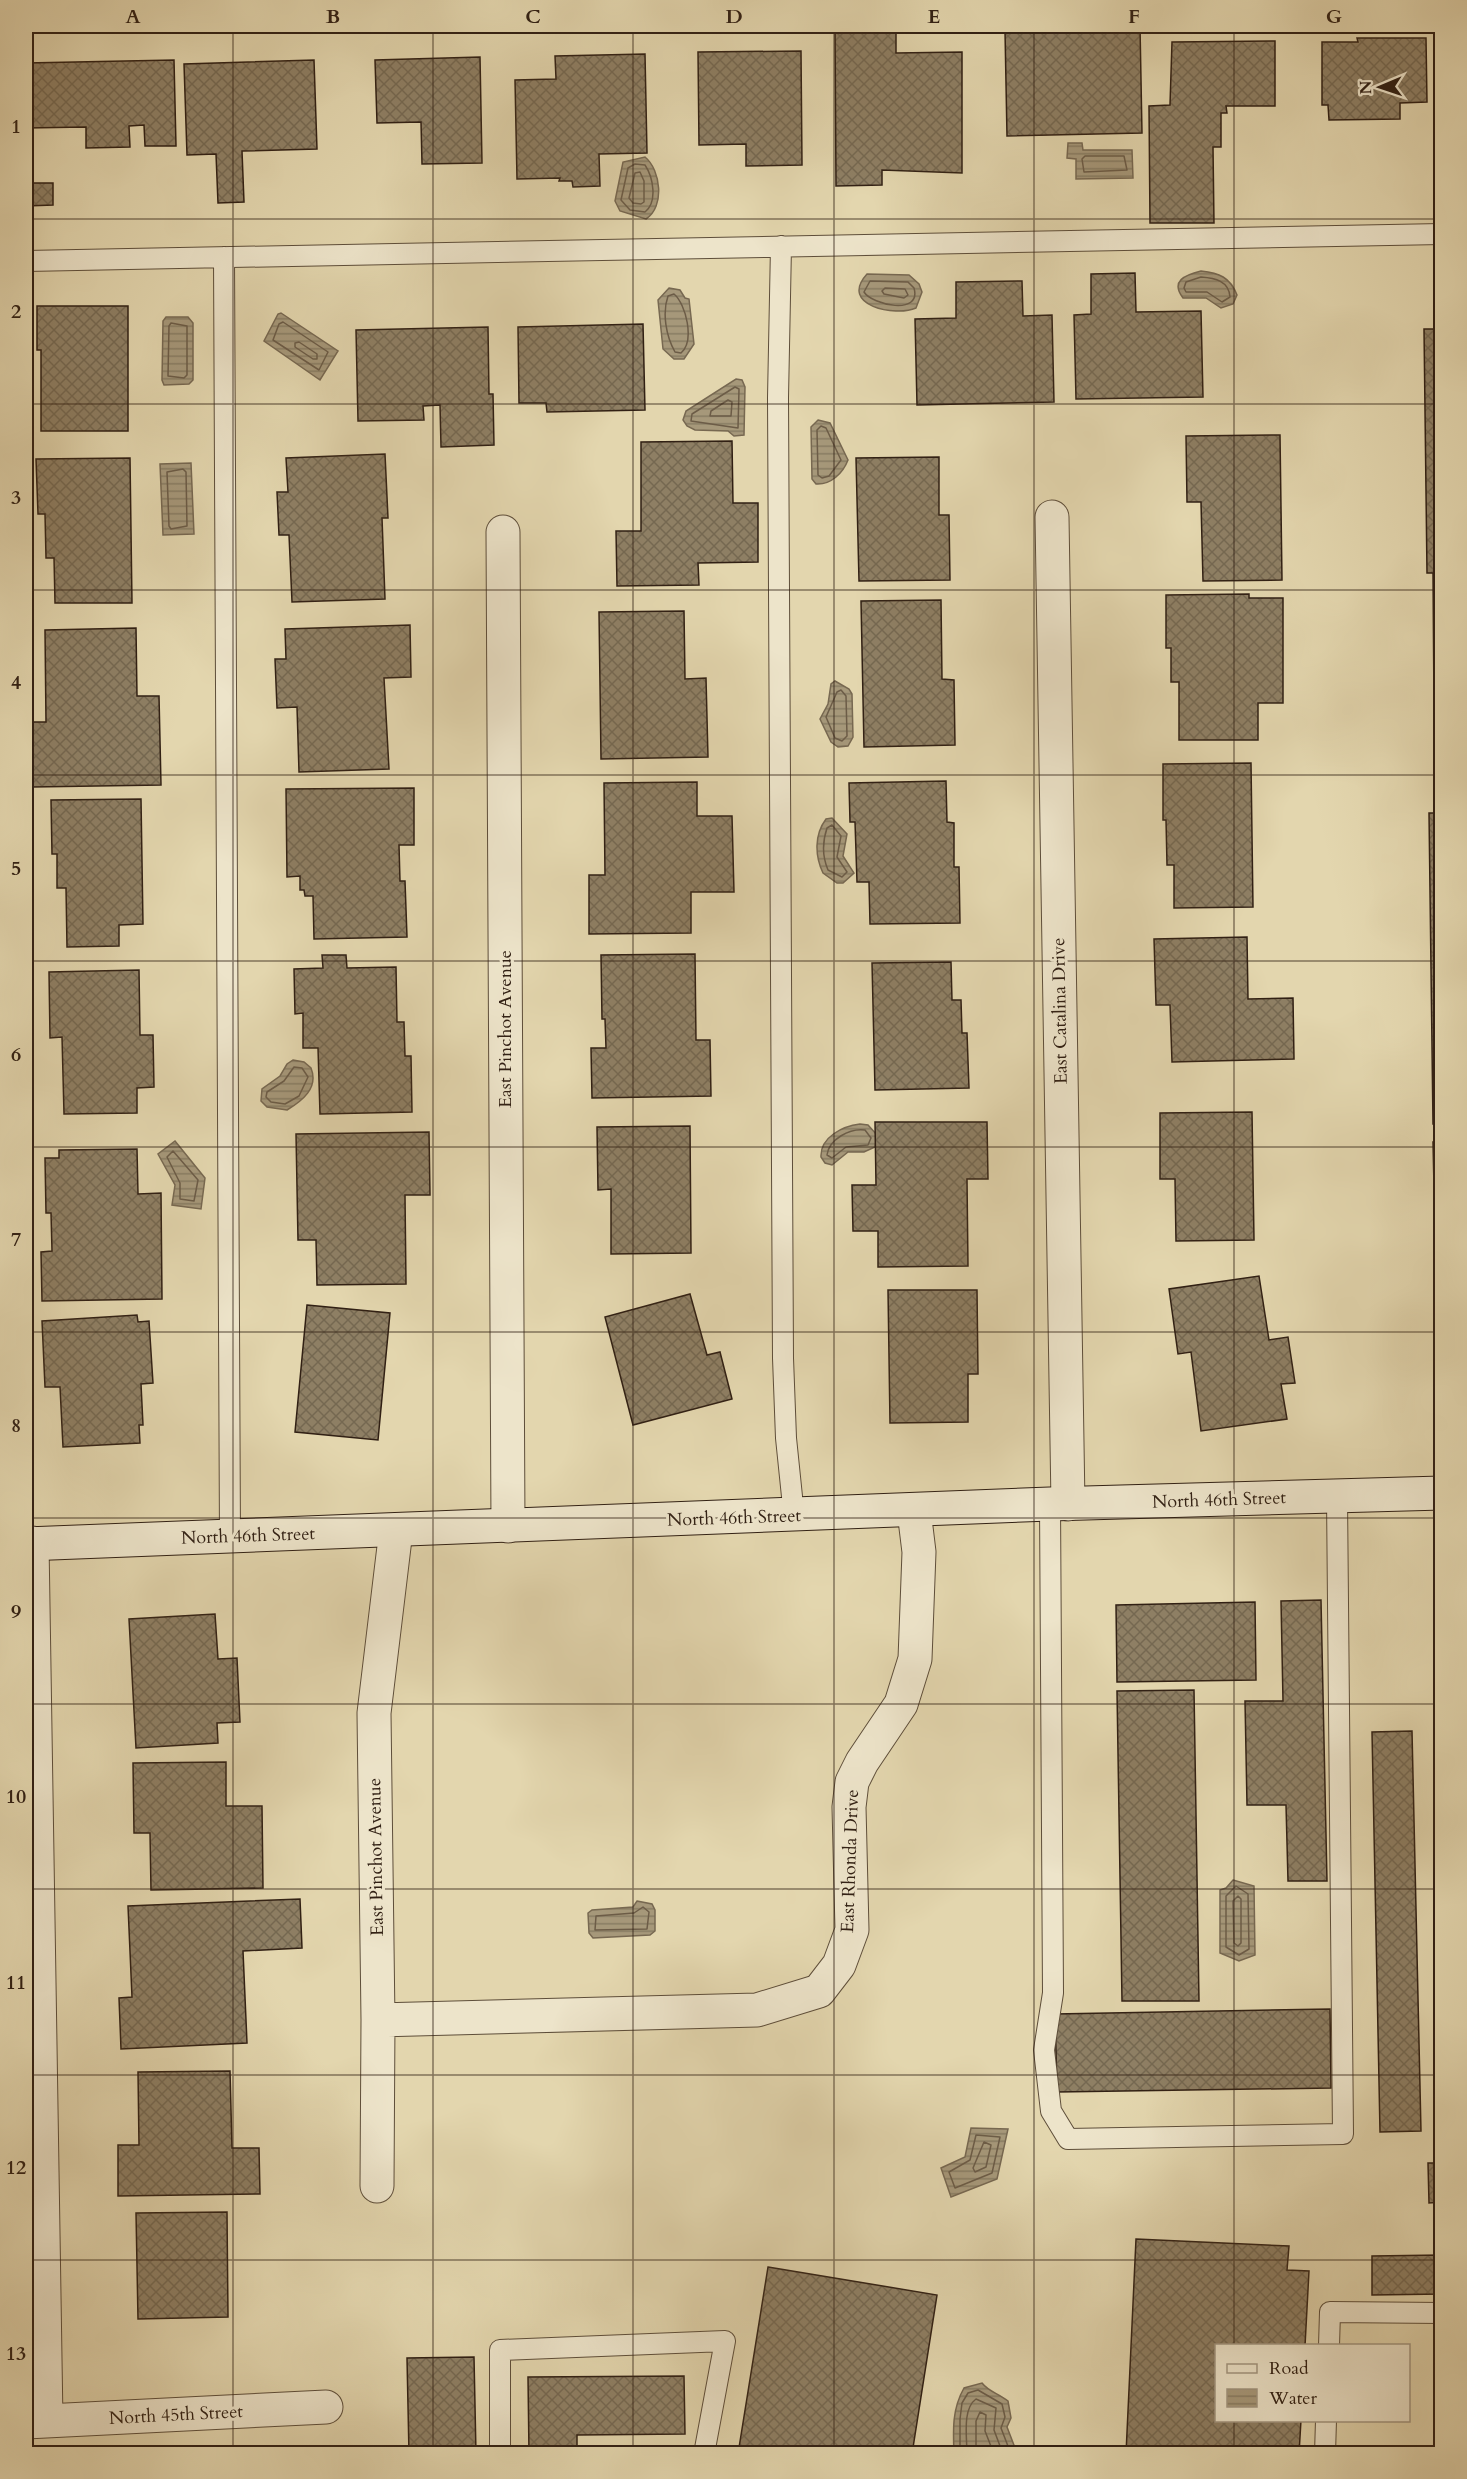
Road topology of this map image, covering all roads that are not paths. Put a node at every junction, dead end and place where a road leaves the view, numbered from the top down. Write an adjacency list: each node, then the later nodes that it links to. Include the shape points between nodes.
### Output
1 (1442, 234): 2 (lane)
2 (781, 246): 3 (lane); 11 (lane, via 778,410 783,1322 786,1438)
3 (224, 257): 4 (lane); 14 (lane)
4 (26, 261)
5 (1052, 517): 9 (street, East Catalina Drive)
6 (502, 532): 12 (street, East Pinchot Avenue)
7 (1442, 1493): 8 (street, North 46th Street)
8 (1337, 1497): 9 (street, North 46th Street); 9 (lane, via 1343,2134 1068,2139 1051,2111 1044,2050 1053,1993)
9 (1059, 1504): 10 (street, North 46th Street)
10 (915, 1511): 11 (street, North 46th Street); 16 (street, East Rhonda Drive, via 919,1552 915,1659 901,1704 852,1782 852,1930 839,1965 819,1991 757,2010)
11 (794, 1516): 12 (street, North 46th Street)
12 (508, 1526): 13 (street, North 46th Street)
13 (396, 1530): 14 (street, North 46th Street); 16 (street, East Pinchot Avenue, via 374,1713)
14 (230, 1537): 15 (street, North 46th Street)
15 (29, 1544): 21 (street)
16 (378, 2020): 17 (street, East Pinchot Avenue)
17 (377, 2186)
18 (1442, 2313): 19 (lane, via 1330,2312)
19 (1329, 2344)
20 (326, 2407): 21 (street, North 45th Street)
21 (36, 2422)
22 (1326, 2422): 25 (lane)
23 (500, 2454): 24 (lane, via 500,2350 725,2341)
24 (704, 2454)
25 (1325, 2454)

